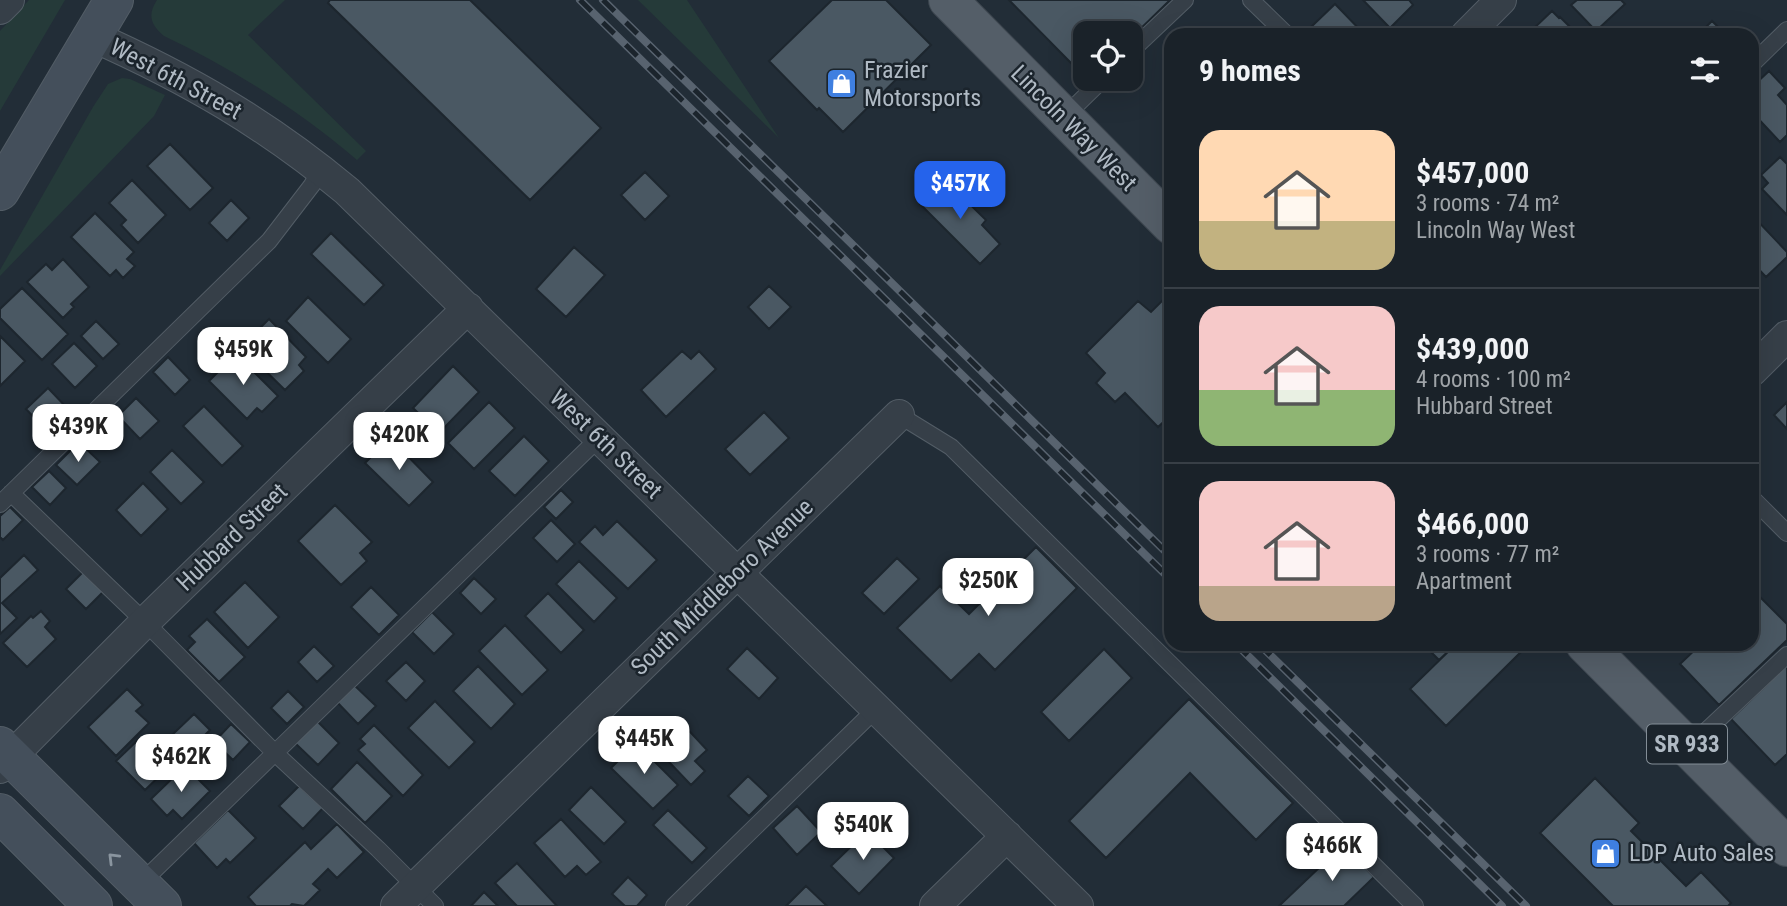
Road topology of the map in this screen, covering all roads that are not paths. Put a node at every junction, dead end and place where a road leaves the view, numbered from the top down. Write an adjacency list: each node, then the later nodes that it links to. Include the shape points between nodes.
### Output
1 (9, 0): 7 (street)
2 (114, 0): 11 (street)
3 (948, 0): 15 (main road, Lincoln Way West)
4 (1185, 0): 12 (lane)
5 (1251, 0): 8 (lane)
6 (1501, 0): 9 (street)
7 (0, 9)
8 (1280, 28)
9 (1473, 28)
10 (1787, 30): 13 (lane)
11 (92, 36): 16 (street, West 6th Street, via 201,88); 17 (street)
12 (1143, 40)
13 (1759, 57)
14 (1091, 91): 15 (lane)
15 (1064, 117): 18 (main road, Lincoln Way West)
16 (321, 169): 19 (street, West 6th Street); 24 (lane, via 269,241)
17 (0, 191)
18 (1164, 218)
19 (468, 308): 23 (street, West 6th Street); 28 (street, Hubbard Street)
20 (1787, 336): 21 (street)
21 (1759, 364)
22 (898, 415): 27 (street, South Middleboro Avenue); 44 (lane, via 951,447)
23 (599, 438): 27 (street, West 6th Street); 33 (lane)
24 (6, 498): 28 (lane)
25 (1759, 505): 26 (lane)
26 (1787, 533)
27 (737, 572): 31 (street, West 6th Street); 39 (street, South Middleboro Avenue)
28 (145, 622): 33 (lane); 34 (street, Hubbard Street)
29 (1592, 651): 32 (main road, SR 933)
30 (1787, 655): 32 (lane)
31 (877, 708): 36 (street, West 6th Street); 41 (lane)
32 (1689, 747): 37 (main road, SR 933)
33 (275, 753): 38 (lane); 39 (lane, via 378,849)
34 (4, 757): 38 (street, one-way to 34)
35 (0, 813): 40 (street)
36 (1007, 836): 42 (street); 43 (street, West 6th Street)
37 (1787, 847)
38 (151, 895)
39 (415, 900)
40 (93, 906)
41 (674, 906)
42 (935, 906)
43 (1078, 906)
44 (1415, 906)

